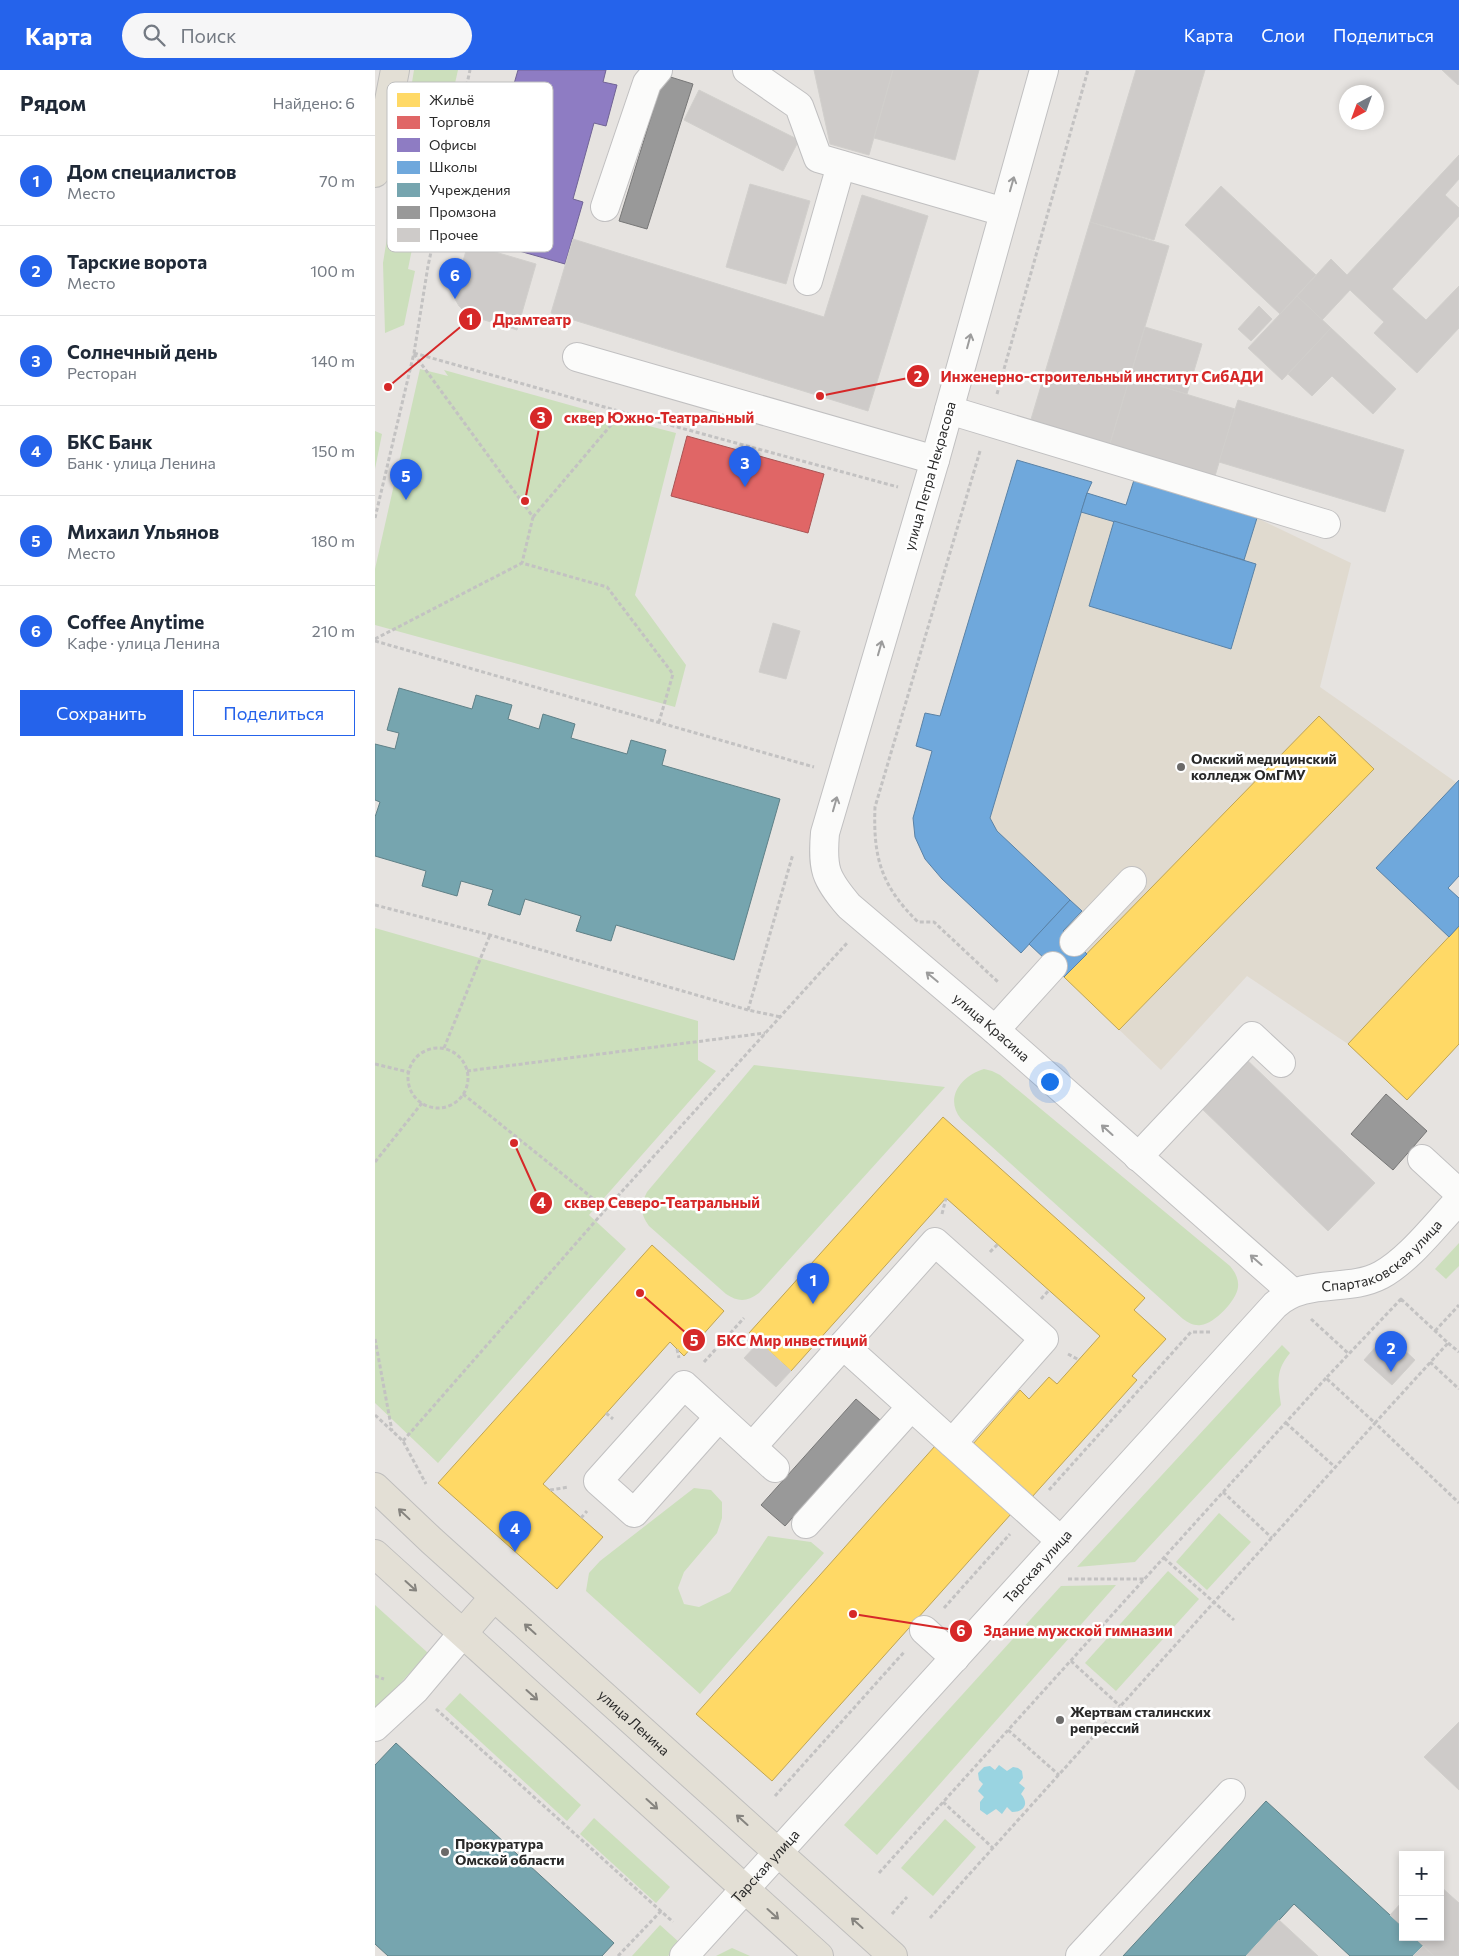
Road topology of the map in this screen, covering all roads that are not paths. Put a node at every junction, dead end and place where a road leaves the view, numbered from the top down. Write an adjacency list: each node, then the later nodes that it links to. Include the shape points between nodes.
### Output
1 (658, 70): 7 (street, via 647,83)
2 (747, 70): 5 (street, via 799,106 818,158)
3 (1044, 70): 8 (street, улица Петра Некрасова, one-way to 3)
4 (387, 111): 6 (main road)
5 (841, 165): 8 (street); 9 (street)
6 (375, 173)
7 (605, 207)
8 (1004, 212): 11 (street, улица Петра Некрасова, one-way to 8)
9 (808, 281)
10 (577, 357): 12 (street)
11 (949, 410): 12 (street, улица Петра Некрасова); 13 (street)
12 (935, 460): 14 (street, улица Петра Некрасова, one-way to 12, via 825,833)
13 (1326, 524)
14 (823, 852): 18 (street, улица Красина, one-way to 14, via 849,906 832,886 825,870)
15 (1132, 881): 16 (street)
16 (1074, 942)
17 (1053, 966): 18 (street)
18 (995, 1030): 20 (street, улица Красина, one-way to 18)
19 (1281, 1063): 20 (street, via 1253,1036)
20 (1138, 1157): 24 (street, улица Красина, one-way to 20)
21 (1422, 1159): 22 (street)
22 (1459, 1193)
23 (1459, 1200): 24 (street, Спартаковская улица, via 1404,1258 1381,1275)
24 (1292, 1292): 33 (street, Тарская улица, via 1270,1310)
25 (843, 1345): 26 (street); 28 (street, via 935,1242 1037,1333 1044,1340); 29 (street)
26 (911, 1407): 28 (street); 32 (street)
27 (719, 1417): 27 (street, via 633,1513 598,1481 684,1385); 29 (street)
28 (951, 1443): 33 (street)
29 (752, 1447): 30 (street)
30 (775, 1468)
31 (375, 1487): 35 (main road, улица Ленина, one-way to 31)
32 (806, 1524)
33 (1061, 1541): 38 (street, Тарская улица)
34 (375, 1554): 37 (main road, one-way to 37)
35 (494, 1597): 37 (main road); 41 (main road, улица Ленина, one-way to 35)
36 (923, 1630): 38 (street)
37 (463, 1633): 39 (street, via 415,1690); 42 (main road, one-way to 42)
38 (955, 1658): 41 (street, Тарская улица)
39 (375, 1728)
40 (1231, 1793): 46 (street)
41 (779, 1852): 42 (street, Тарская улица); 45 (main road, улица Ленина, one-way to 41)
42 (745, 1889): 43 (street, Тарская улица); 44 (main road, one-way to 44)
43 (691, 1949)
44 (819, 1956)
45 (893, 1956)
46 (1080, 1956)

